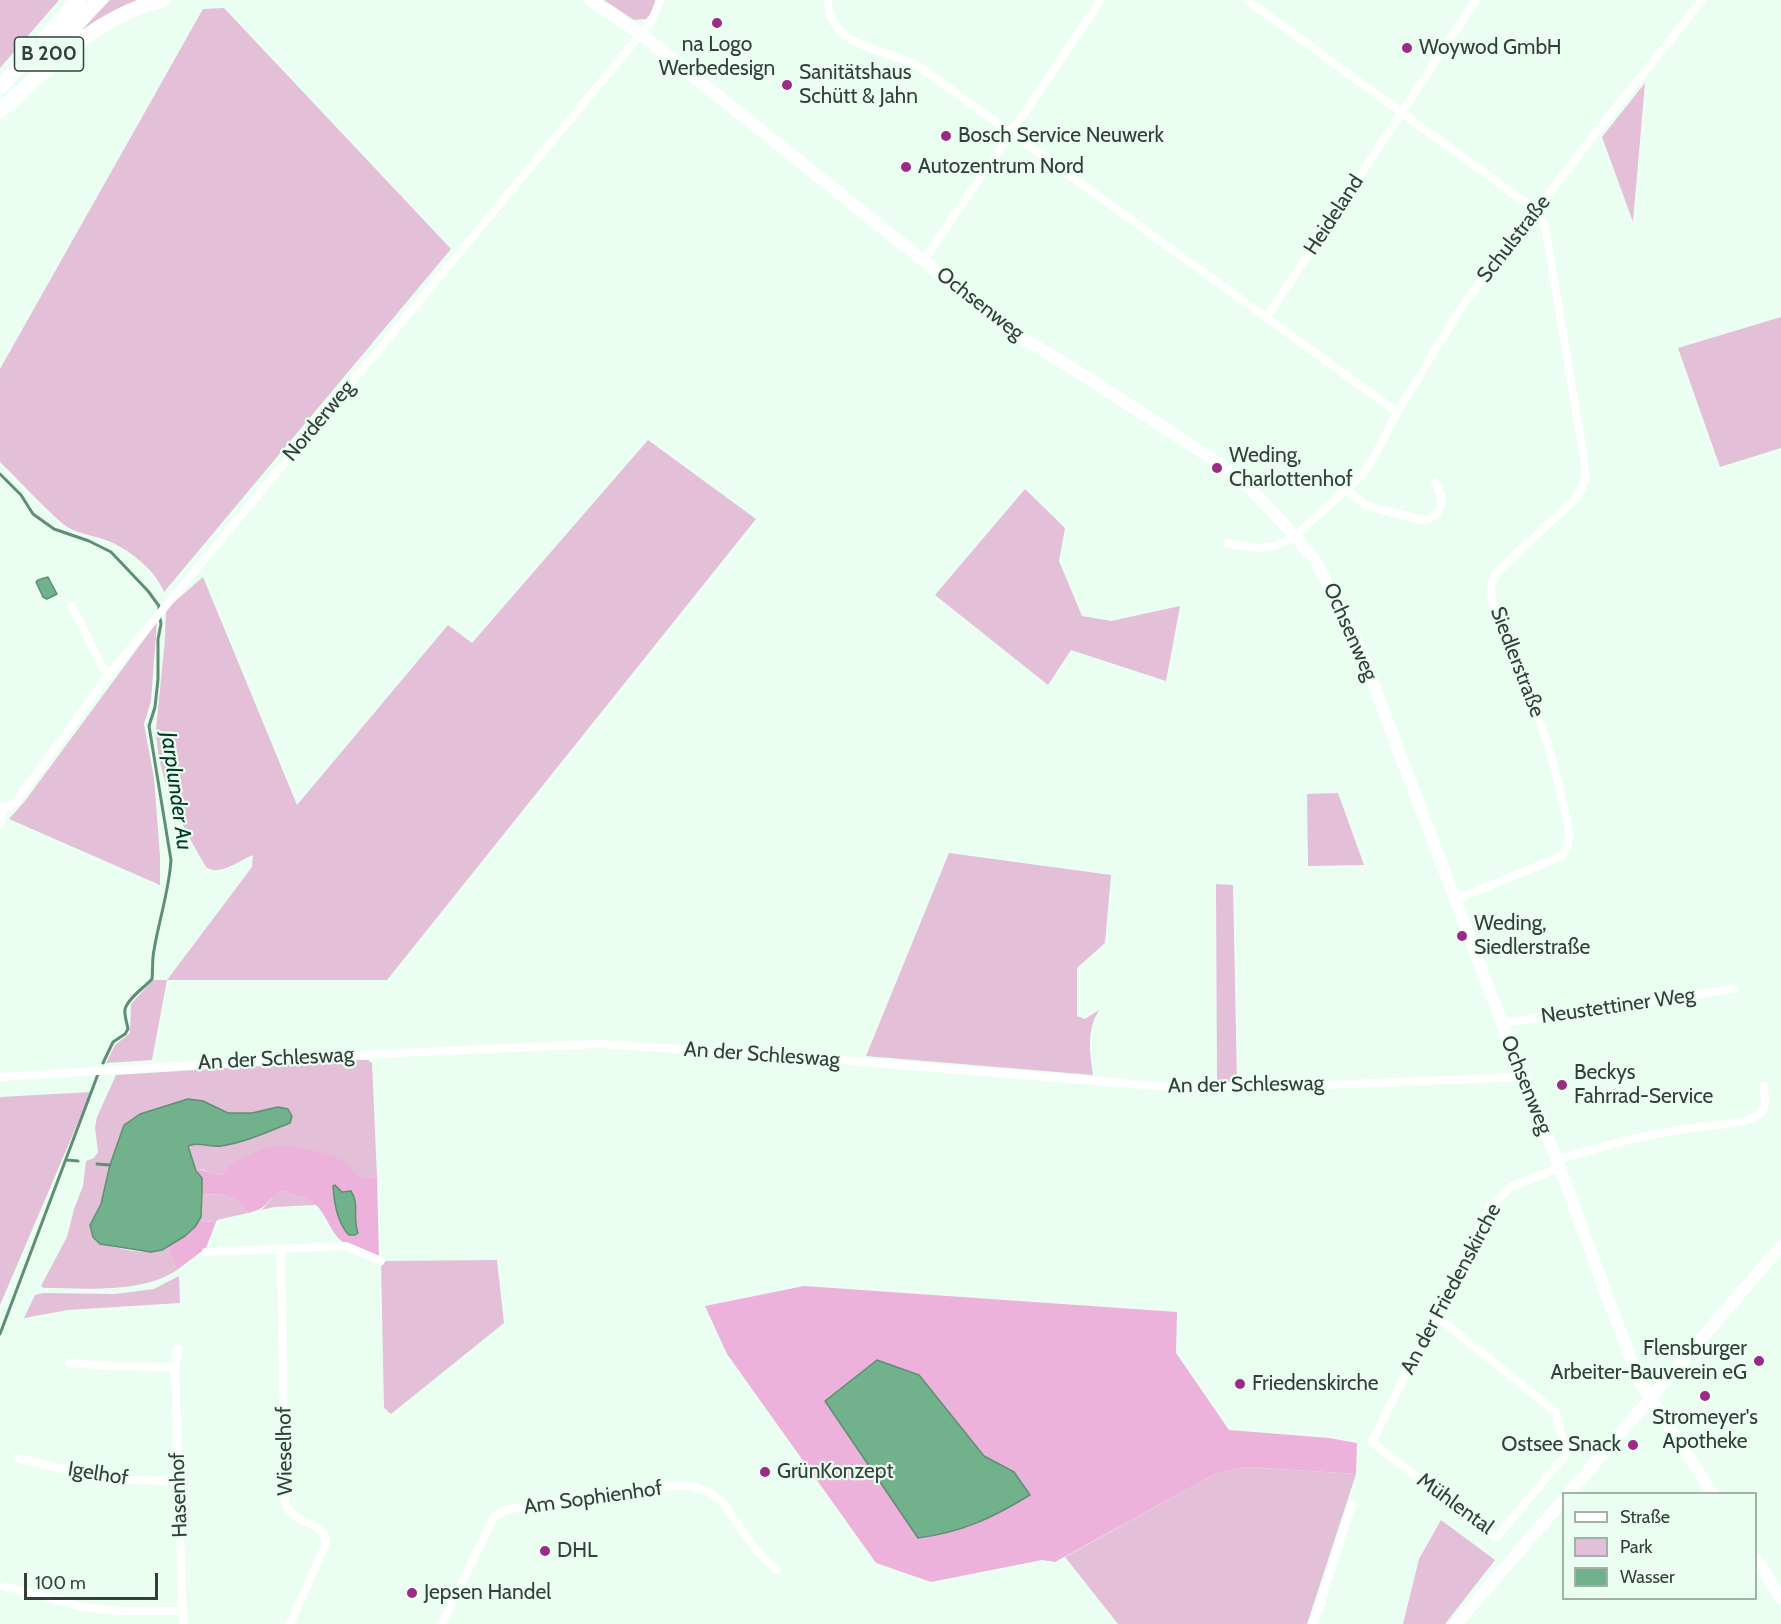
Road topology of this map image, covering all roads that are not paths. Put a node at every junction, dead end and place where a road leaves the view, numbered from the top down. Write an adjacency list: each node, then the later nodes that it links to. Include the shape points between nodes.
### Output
1 (79, 0): 12 (highway, B 200)
2 (99, 0): 13 (highway, B 200)
3 (163, 0): 13 (highway, via 141,5 103,23)
4 (590, 0): 11 (main road, Ochsenweg)
5 (660, 0): 11 (street)
6 (828, 0): 15 (street, via 832,18 848,38 921,68)
7 (1101, 0): 15 (street)
8 (1247, 0): 14 (street)
9 (1476, 0): 14 (street, Heideland)
10 (1702, 0): 16 (street, Schulstraße)
11 (641, 34): 17 (main road, Ochsenweg); 25 (street, Norderweg)
12 (0, 87)
13 (0, 109)
14 (1402, 112): 16 (street); 18 (street, Heideland)
15 (1011, 134): 17 (street); 18 (street)
16 (1537, 211): 19 (street, Schulstraße, via 1463,305); 28 (street, Siedlerstraße, via 1545,226 1585,479 1572,502 1497,572 1491,589 1494,607 1553,759 1569,842 1562,856)
17 (924, 260): 22 (main road, Ochsenweg, via 1012,332 1220,464 1250,488)
18 (1266, 318): 19 (street)
19 (1397, 412): 21 (street, Schulstraße, via 1372,461)
20 (1435, 482): 21 (street, via 1440,490 1440,509 1431,519 1422,520 1367,506)
21 (1346, 489): 22 (street, Schulstraße)
22 (1295, 536): 23 (street, via 1284,544 1264,548); 28 (main road, Ochsenweg, via 1327,580 1356,638)
23 (1227, 543)
24 (72, 606): 25 (street, via 102,667)
25 (110, 673): 26 (street, Norderweg, via 18,799)
26 (2, 807): 27 (street)
27 (0, 823)
28 (1455, 900): 30 (main road, Ochsenweg)
29 (1734, 989): 30 (street, Neustettiner Weg)
30 (1502, 1023): 32 (main road, Ochsenweg)
31 (0, 1077): 32 (street, An der Schleswag, via 598,1044 1170,1087)
32 (1523, 1077): 34 (main road, Ochsenweg)
33 (1764, 1086): 34 (street, An der Friedenskirche, via 1766,1105 1753,1118 1646,1135)
34 (1558, 1164): 39 (street, An der Friedenskirche, via 1512,1186 1491,1205); 43 (main road, Ochsenweg, via 1638,1379)
35 (1781, 1246): 43 (main road)
36 (281, 1249): 37 (street); 38 (street, via 346,1246); 57 (street, Wieselhof, via 285,1502 291,1513 326,1536)
37 (206, 1252)
38 (381, 1261)
39 (1434, 1318): 44 (street, An der Friedenskirche); 44 (street, Mühlental, via 1556,1412 1566,1454 1496,1538)
40 (178, 1349): 42 (street, Hasenhof)
41 (70, 1363): 42 (street)
42 (175, 1367): 46 (street, Hasenhof)
43 (1651, 1399): 47 (main road); 48 (main road, Ochsenweg)
44 (1372, 1442)
45 (17, 1458): 46 (street, Igelhof, via 102,1478)
46 (179, 1481): 55 (street, Hasenhof)
47 (1570, 1492)
48 (1712, 1492)
49 (1562, 1500): 60 (main road)
50 (1352, 1504): 59 (street)
51 (1757, 1562): 54 (main road)
52 (776, 1570): 58 (street, Am Sophienhof, via 754,1547 724,1504 710,1492 691,1486 529,1505 494,1517)
53 (0, 1585): 55 (street, via 84,1607)
54 (1781, 1598)
55 (182, 1611): 56 (street, Hasenhof)
56 (183, 1624)
57 (290, 1624)
58 (442, 1624)
59 (1314, 1624)
60 (1456, 1624)

